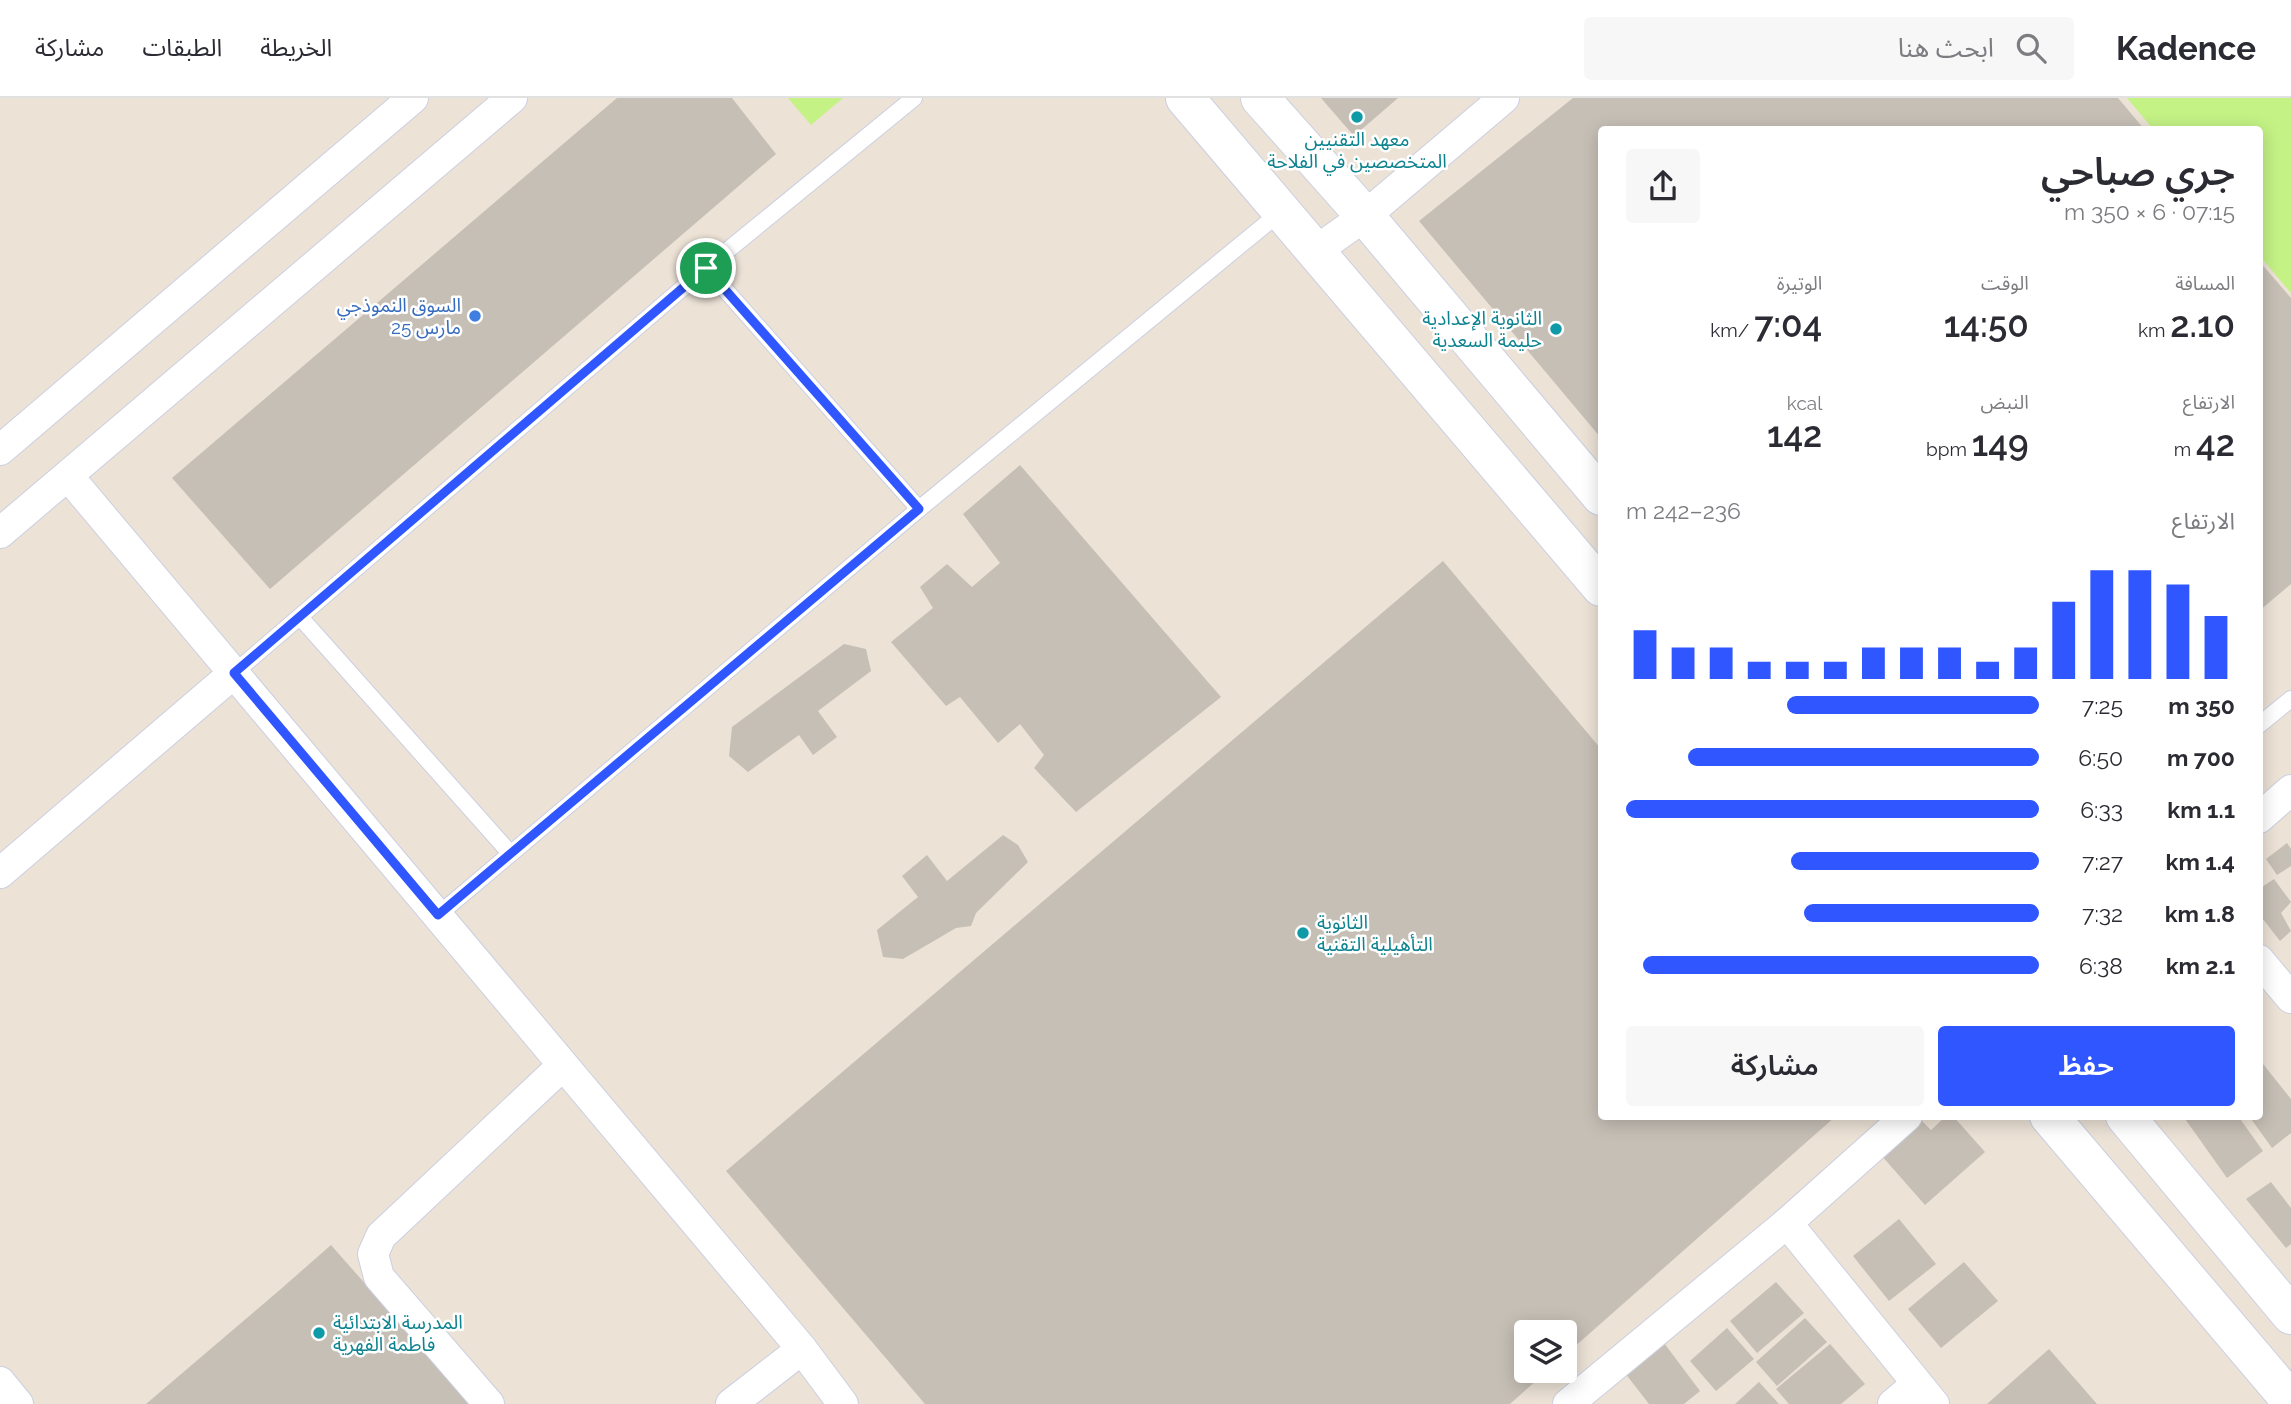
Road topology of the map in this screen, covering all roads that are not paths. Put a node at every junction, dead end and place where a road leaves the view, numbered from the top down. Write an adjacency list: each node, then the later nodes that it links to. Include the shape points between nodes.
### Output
1 (413, 98): 11 (street)
2 (512, 98): 12 (street)
3 (914, 98): 10 (lane)
4 (1185, 98): 7 (street)
5 (1260, 98): 8 (street)
6 (1504, 98): 8 (street)
7 (1283, 210): 9 (street); 14 (lane)
8 (1365, 216): 9 (street); 13 (street)
9 (1317, 250): 16 (street)
10 (706, 268): 14 (lane); 17 (lane)
11 (0, 450)
12 (68, 476): 15 (street); 18 (street)
13 (1598, 492)
14 (919, 509): 23 (lane)
15 (0, 533)
16 (1598, 583)
17 (300, 617): 18 (lane); 23 (lane)
18 (234, 673): 24 (street); 25 (street)
19 (2291, 699): 20 (lane)
20 (2263, 722)
21 (2291, 790): 22 (street)
22 (2263, 814)
23 (510, 853): 25 (lane)
24 (0, 873)
25 (438, 915): 28 (street)
26 (2263, 965): 27 (street)
27 (2291, 998)
28 (562, 1066): 34 (street); 39 (street, via 409,1207 381,1236 373,1254 379,1277)
29 (1903, 1120): 32 (street)
30 (2052, 1120): 37 (street)
31 (2128, 1120): 33 (street)
32 (1787, 1223): 36 (street); 42 (street)
33 (2291, 1315)
34 (802, 1349): 40 (street); 41 (street)
35 (0, 1382): 38 (street)
36 (1926, 1394): 43 (street)
37 (2291, 1401)
38 (18, 1404)
39 (489, 1404)
40 (731, 1404)
41 (843, 1404)
42 (1568, 1404)
43 (1893, 1404)

